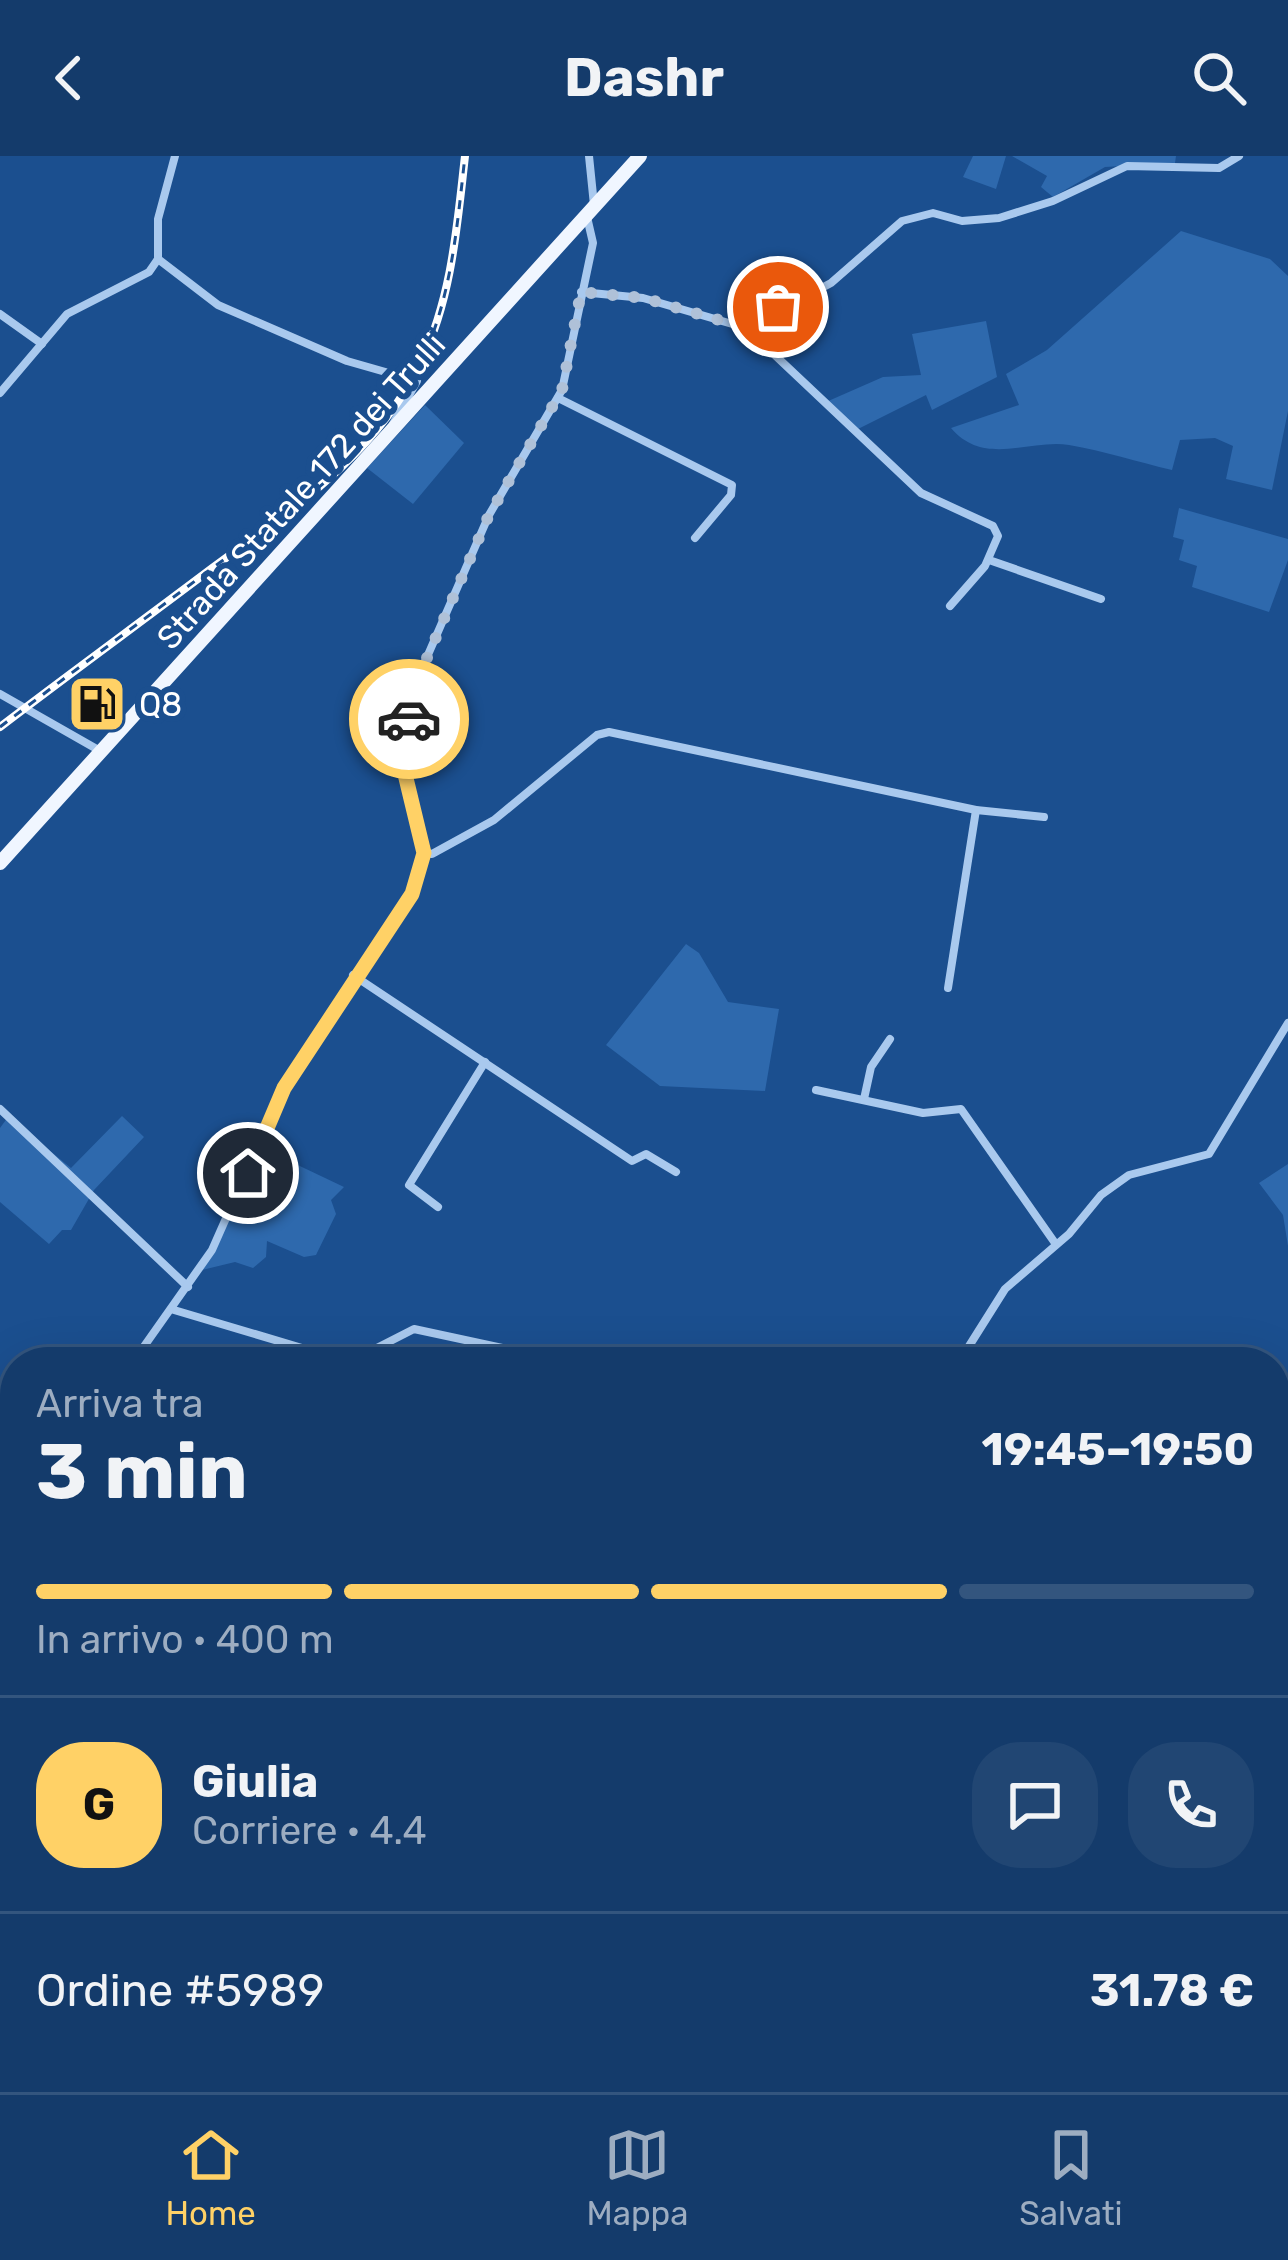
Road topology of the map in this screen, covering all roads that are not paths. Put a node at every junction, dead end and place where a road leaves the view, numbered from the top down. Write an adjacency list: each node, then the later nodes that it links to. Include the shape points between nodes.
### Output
1 (175, 156): 6 (street, via 158,219)
2 (589, 156): 5 (street)
3 (640, 156): 5 (main road, Strada Statale 172 dei Trulli)
4 (1239, 156): 9 (street, via 1219,168 1127,166 999,218 933,213 902,221 831,283)
5 (591, 211): 7 (street); 13 (main road, Strada Statale 172 dei Trulli)
6 (158, 259): 10 (street, via 136,279 84,301); 13 (street, via 218,305 347,361 417,381)
7 (581, 292): 9 (street, via 644,298); 12 (street)
8 (0, 314): 10 (street)
9 (746, 328): 15 (street, via 921,493 997,529)
10 (42, 344): 11 (street)
11 (0, 393)
12 (558, 398): 14 (street, via 732,484); 22 (street, via 489,515 410,697 405,774)
13 (391, 432): 19 (main road, Strada Statale 172 dei Trulli)
14 (695, 538)
15 (989, 560): 16 (street); 17 (street)
16 (1101, 599)
17 (950, 606)
18 (0, 694): 19 (street)
19 (102, 752): 23 (main road, Strada Statale 172 dei Trulli)
20 (976, 809): 21 (street); 22 (street, via 609,732 494,820); 25 (street)
21 (1044, 817)
22 (424, 853): 24 (street, via 412,894)
23 (0, 862)
24 (353, 975): 28 (street); 35 (street, via 284,1088 236,1205)
25 (948, 988)
26 (1288, 1023): 34 (street, via 1209,1154 1129,1174)
27 (890, 1039): 30 (street, via 871,1067)
28 (484, 1062): 32 (street, via 632,1161 646,1154); 33 (street, via 409,1185)
29 (816, 1090): 30 (street)
30 (864, 1099): 34 (street, via 935,1115 961,1109)
31 (2, 1114): 35 (street)
32 (676, 1172)
33 (438, 1207)
34 (1055, 1243): 41 (street, via 1005,1289)
35 (188, 1287): 36 (street)
36 (174, 1310): 37 (street); 38 (street)
37 (145, 1347)
38 (298, 1347)
39 (379, 1347): 40 (street, via 415,1329)
40 (498, 1347)
41 (968, 1347)

